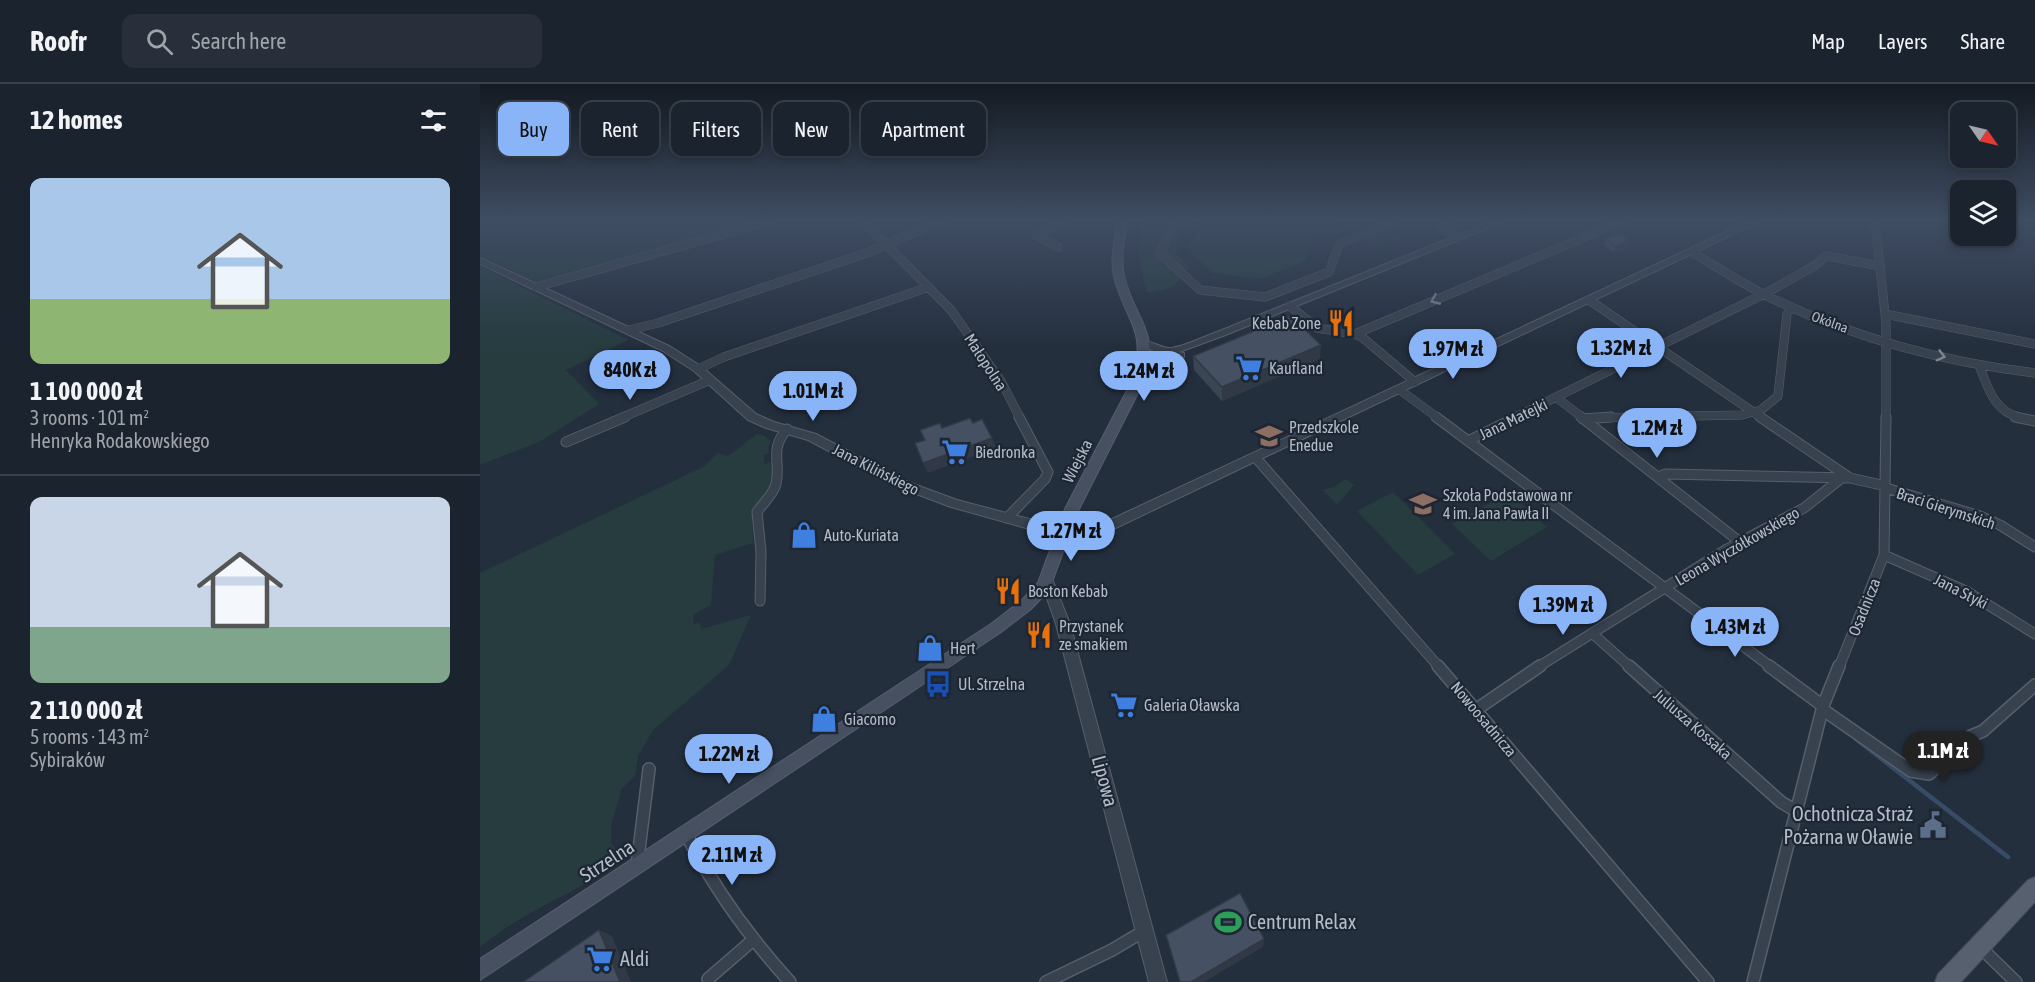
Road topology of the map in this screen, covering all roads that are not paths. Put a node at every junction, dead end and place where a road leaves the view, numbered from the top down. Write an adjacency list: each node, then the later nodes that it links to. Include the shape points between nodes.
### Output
1 (482, 262): 16 (street, Jana Kilińskiego)
2 (627, 262): 16 (street)
3 (840, 262): 23 (street)
4 (903, 262): 17 (street, Małopolna)
5 (1118, 262): 27 (main road, Wiejska, via 1119,274)
6 (1169, 262): 7 (street, via 1200,290 1265,297 1329,272)
7 (1333, 262)
8 (1401, 262): 20 (street)
9 (1526, 262): 25 (street, one-way to 25)
10 (1671, 262): 19 (street, Jana Kilińskiego)
11 (1709, 262): 18 (street, Okólna)
12 (1819, 262): 18 (street, Jana Matejki)
13 (1858, 262): 15 (street, Jana Matejki)
14 (1880, 262): 15 (street, Osadnicza)
15 (1881, 266): 22 (street, Osadnicza)
16 (536, 287): 23 (street, Jana Kilińskiego)
17 (929, 287): 34 (street); 53 (street, Małopolna, via 951,310 1000,381 1048,472)
18 (1763, 294): 21 (street, Okólna); 29 (street, Jana Matejki)
19 (1589, 300): 29 (street); 38 (street, Jana Kilińskiego)
20 (1290, 306): 24 (street); 25 (street, via 1317,328)
21 (1791, 307): 26 (street, Okólna); 41 (street, via 1778,396)
22 (1885, 314): 26 (street, Osadnicza); 28 (street)
23 (634, 332): 34 (street, Jana Kilińskiego)
24 (1220, 334): 30 (street); 32 (street)
25 (1355, 334): 38 (street, via 1370,342)
26 (1884, 341): 33 (street, Okólna, one-way to 33); 51 (street, Osadnicza)
27 (1145, 343): 30 (street, via 1161,351); 31 (main road, Wiejska)
28 (2035, 344)
29 (1658, 347): 40 (street, Jana Matejki); 41 (street)
30 (1172, 351): 31 (street)
31 (1144, 362): 32 (street); 37 (main road, Wiejska)
32 (1166, 363): 37 (street)
33 (1979, 365): 35 (street, Okólna); 43 (street, via 2002,411)
34 (698, 369): 36 (street, Jana Kilińskiego)
35 (2035, 373)
36 (710, 380): 44 (street, Jana Kilińskiego, via 752,417); 46 (street)
37 (1138, 381): 54 (main road, Wiejska)
38 (1415, 382): 39 (street, Jana Kilińskiego)
39 (1400, 390): 45 (street); 47 (street, Jana Kilińskiego)
40 (1557, 398): 42 (street); 45 (street, Jana Matejki)
41 (1757, 412): 42 (street); 50 (street)
42 (1582, 419): 48 (street)
43 (2035, 421)
44 (787, 429): 53 (street, Jana Kilińskiego, via 812,437 926,494); 60 (street, via 778,439 774,453 776,485 757,512)
45 (1468, 441): 59 (street)
46 (566, 442)
47 (1256, 458): 54 (street, Jana Kilińskiego, via 1100,531); 65 (street, Nowoosadnicza)
48 (1658, 477): 49 (street); 55 (street)
49 (1814, 477): 50 (street); 52 (street, via 1825,482)
50 (1847, 477): 51 (street, Braci Gierymskich); 52 (street, Leona Wyczółkowskiego)
51 (1886, 487): 56 (street, Braci Gierymskich, via 1980,516); 57 (street, Osadnicza)
52 (1830, 491): 55 (street, Leona Wyczółkowskiego)
53 (1007, 518): 54 (street, Jana Kilińskiego)
54 (1064, 531): 58 (main road, Wiejska)
55 (1740, 542): 59 (street, Leona Wyczółkowskiego)
56 (2035, 547)
57 (1884, 555): 62 (street, Jana Styki, via 1966,591); 64 (street, Osadnicza)
58 (1047, 581): 68 (main road, Strzelna, via 1037,595 996,628); 71 (street, Lipowa, via 1064,628)
59 (1665, 588): 61 (street, Leona Wyczółkowskiego); 64 (street)
60 (760, 601)
61 (1593, 634): 65 (street, Leona Wyczółkowskiego); 67 (street, Juliusza Kossaka, via 1781,802)
62 (2035, 634)
63 (2035, 685): 64 (street, via 1929,774 1911,771)
64 (1822, 708): 67 (street, Osadnicza)
65 (1477, 710): 79 (street, Nowoosadnicza)
66 (649, 769): 69 (street)
67 (1796, 811): 80 (street, Osadnicza)
68 (686, 834): 69 (main road, Strzelna); 72 (street, via 706,873)
69 (637, 866): 74 (main road, Strzelna)
70 (2035, 887): 73 (main road)
71 (1144, 931): 77 (street); 78 (street, Lipowa)
72 (756, 944): 75 (street); 76 (street)
73 (1980, 947): 81 (main road); 82 (street)
74 (480, 970)
75 (708, 979)
76 (790, 982)
77 (1046, 982)
78 (1158, 982)
79 (1708, 982)
80 (1753, 982)
81 (1946, 982)
82 (2016, 982)

